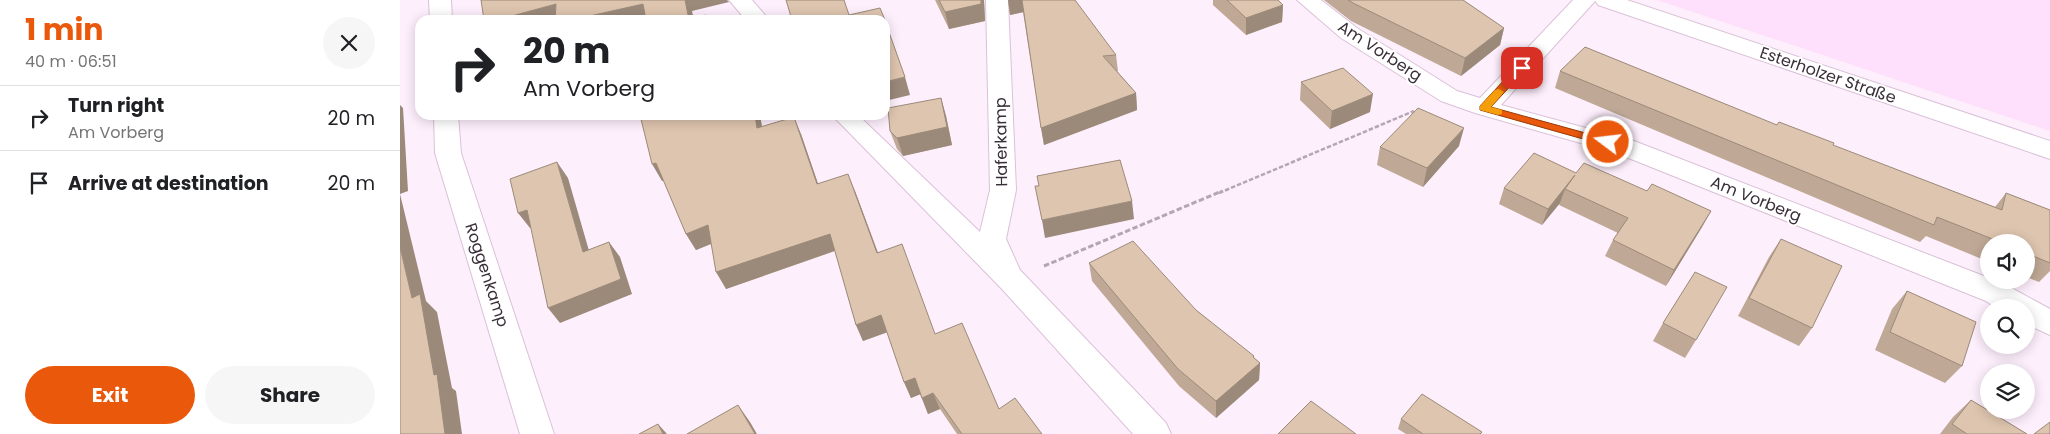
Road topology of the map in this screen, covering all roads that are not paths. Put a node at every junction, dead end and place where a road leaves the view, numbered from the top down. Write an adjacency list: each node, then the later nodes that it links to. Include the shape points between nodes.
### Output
1 (440, 0): 7 (street)
2 (740, 0): 8 (street)
3 (997, 0): 13 (street, Haferkamp, via 1003,190 992,239)
4 (1308, 0): 9 (street, Am Vorberg, via 1349,33 1449,96)
5 (1585, 0): 9 (street)
6 (1606, 0): 12 (street, Esterholzer Straße)
7 (441, 15)
8 (754, 15)
9 (1484, 108): 14 (street, Am Vorberg, via 1625,147)
10 (446, 120): 17 (street, Roggenkamp, via 448,153)
11 (849, 120): 13 (street, Haferkamp)
12 (2050, 150)
13 (1011, 280): 18 (street, Haferkamp)
14 (2006, 299)
15 (2035, 315): 16 (street)
16 (2050, 323)
17 (537, 434)
18 (1154, 434)

